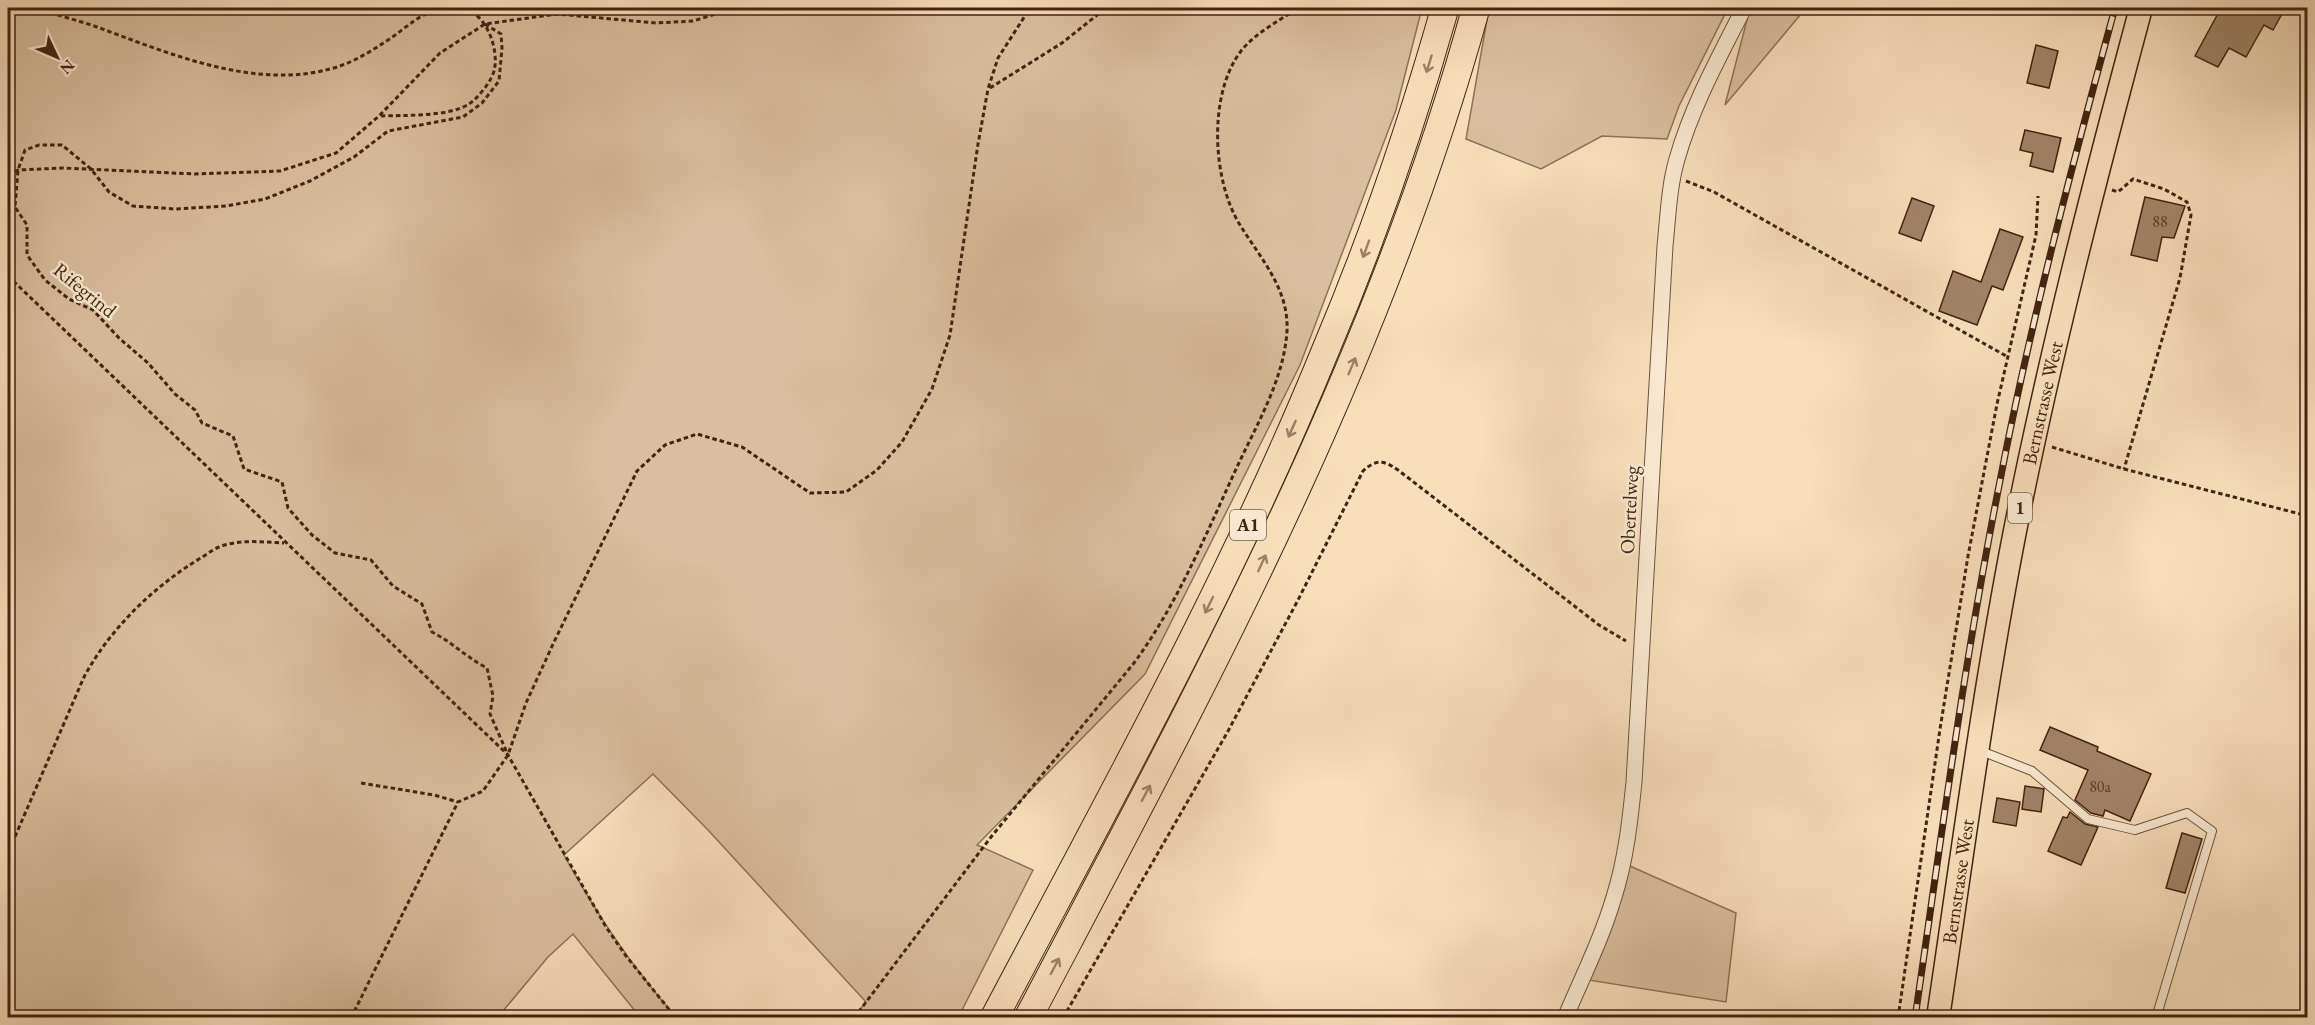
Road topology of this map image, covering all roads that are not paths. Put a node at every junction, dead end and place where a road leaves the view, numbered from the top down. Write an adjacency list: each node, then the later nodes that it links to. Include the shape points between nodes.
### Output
1 (1445, 8): 6 (highway, A1, one-way to 6, via 1376,222 1326,352 1177,668)
2 (1476, 8): 7 (highway, A1, one-way to 2, via 1220,651 1330,418 1420,189)
3 (1744, 8): 8 (street, Obertelweg, via 1696,103 1676,160 1665,246 1643,644 1627,844 1602,933)
4 (2141, 8): 5 (main road, Bernstrasse West / 1, via 2093,184 2033,441)
5 (1979, 750): 9 (main road, Bernstrasse West / 1); 10 (lane, via 2032,771 2088,819 2135,830 2187,813 2212,831)
6 (994, 1017)
7 (1028, 1017)
8 (1565, 1017)
9 (1938, 1017)
10 (2156, 1017)

